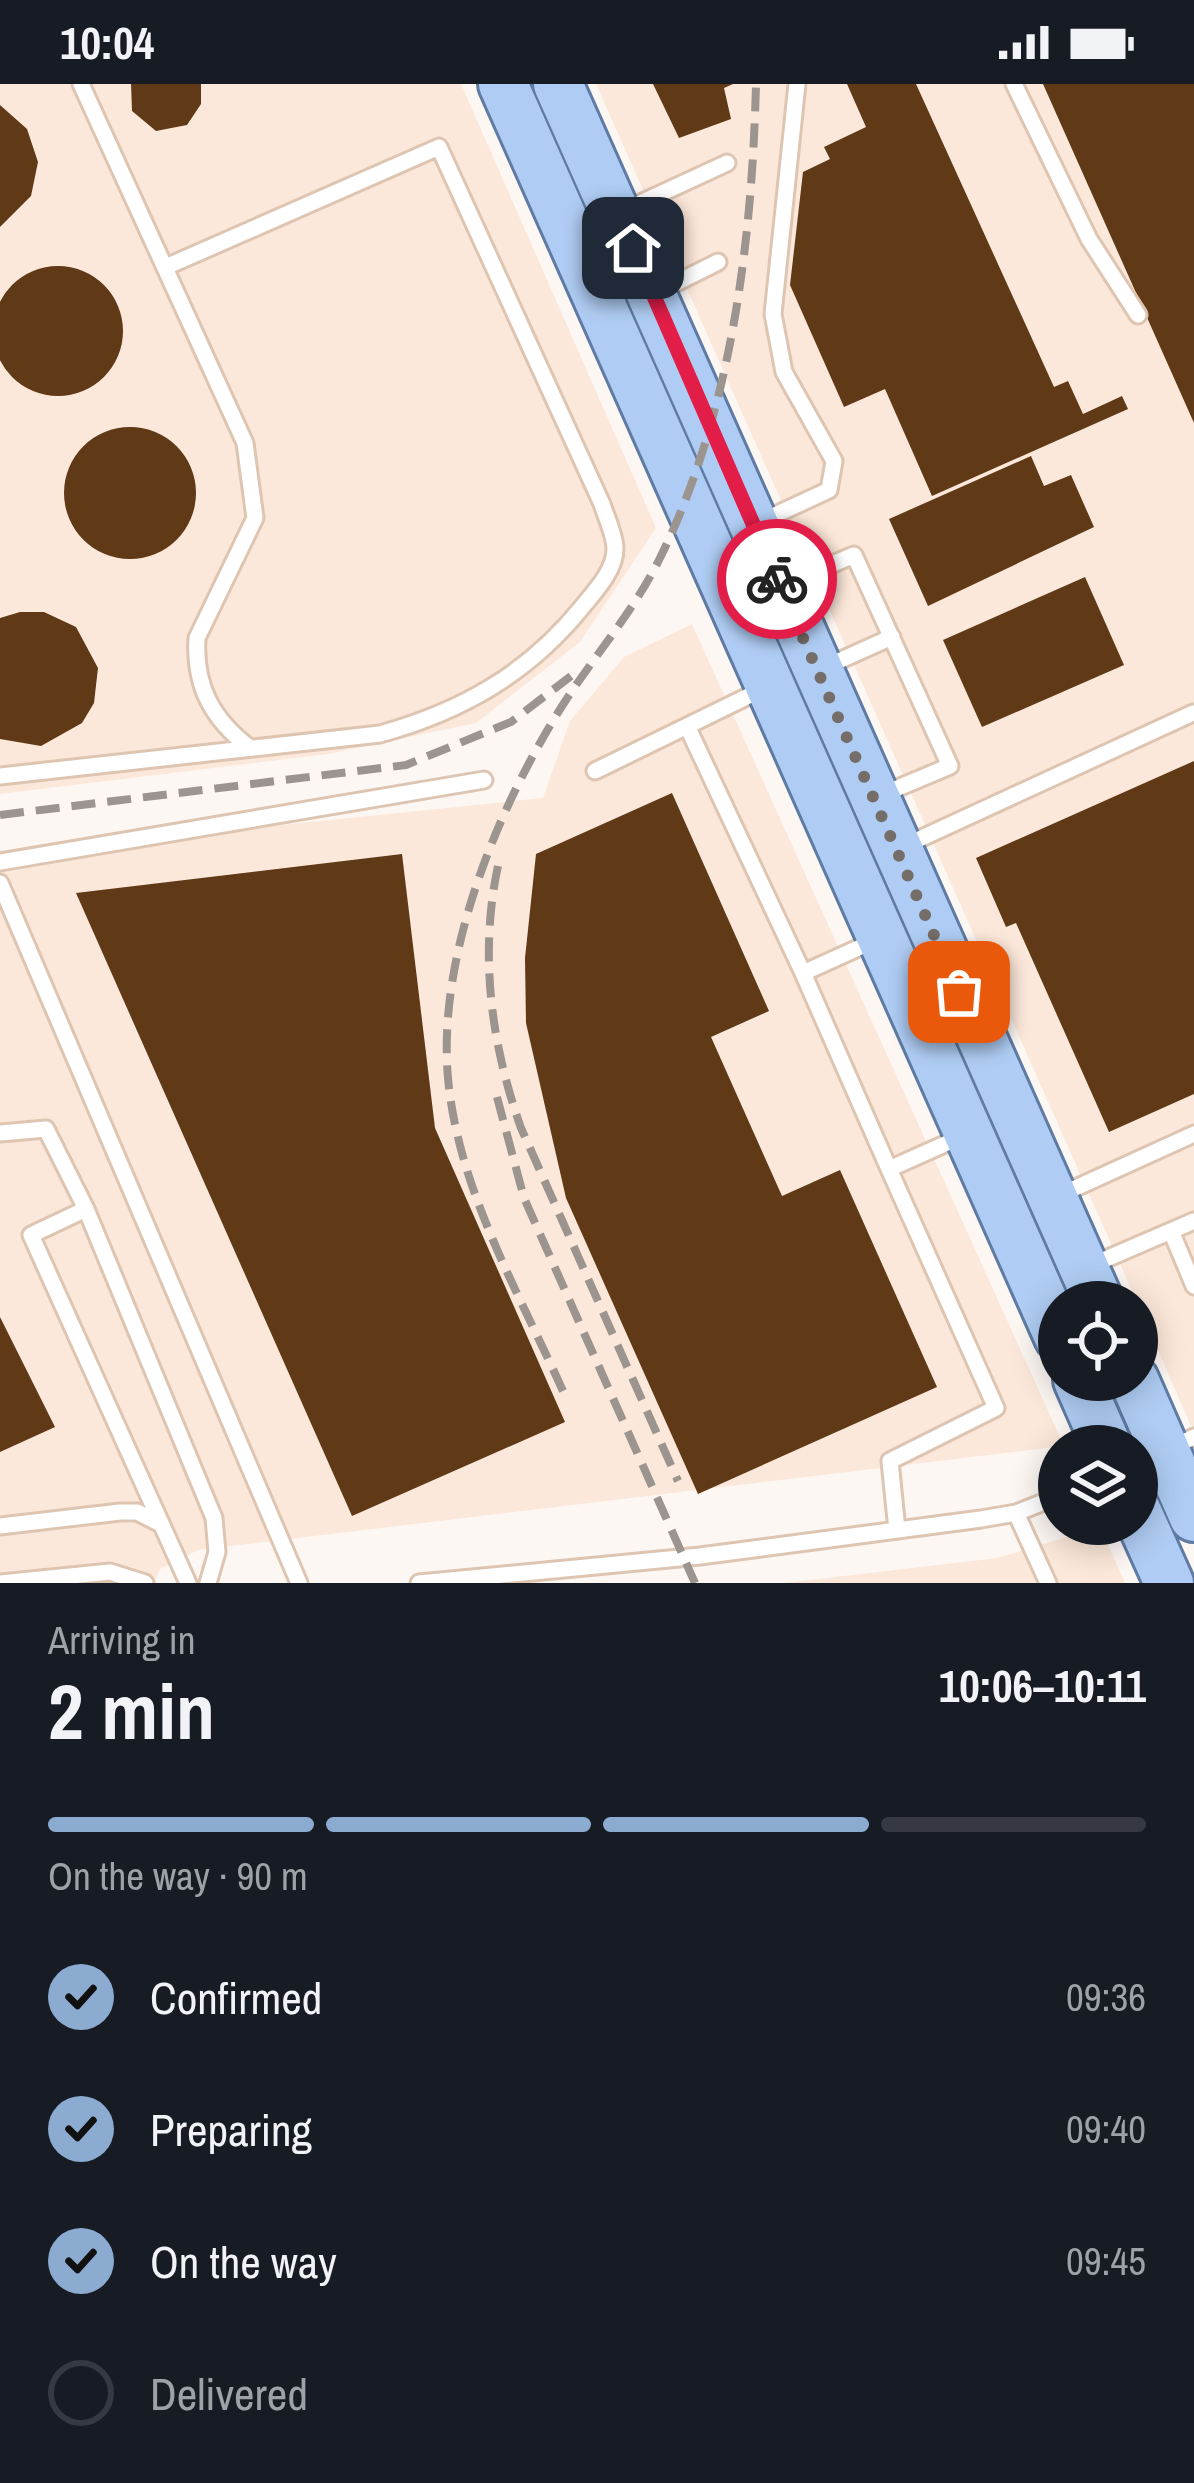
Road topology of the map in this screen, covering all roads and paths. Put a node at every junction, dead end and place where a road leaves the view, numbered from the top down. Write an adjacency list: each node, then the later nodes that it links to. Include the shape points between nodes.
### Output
1 (81, 84): 9 (lane)
2 (503, 84): 16 (main road)
3 (558, 84): 7 (main road)
4 (796, 84): 12 (lane, via 773,314 784,372 834,461 829,490)
5 (1014, 84): 11 (lane, via 1088,239)
6 (727, 164): 7 (lane)
7 (618, 214): 10 (main road)
8 (718, 262): 10 (lane)
9 (168, 266): 19 (lane, via 248,463 255,518 197,638 196,660 210,711); 19 (lane, via 439,147 616,550 605,579 554,642 438,718 380,734)
10 (653, 294): 12 (main road)
11 (1138, 315)
12 (754, 525): 13 (main road)
13 (780, 587): 14 (lane, via 854,555); 15 (main road)
14 (892, 638): 15 (lane); 23 (lane, via 950,766)
15 (817, 671): 23 (main road)
16 (770, 686): 18 (lane); 24 (main road)
17 (1193, 713): 24 (lane)
18 (687, 726): 20 (lane); 28 (lane)
19 (250, 748): 21 (lane)
20 (595, 771)
21 (0, 776)
22 (484, 780): 25 (lane)
23 (873, 798): 24 (main road)
24 (873, 860): 27 (main road); 33 (main road)
25 (0, 862)
26 (0, 883): 55 (lane)
27 (880, 938): 28 (lane); 30 (main road)
28 (802, 973): 32 (lane)
29 (0, 1133): 34 (lane, via 46,1129)
30 (967, 1133): 32 (lane); 40 (main road)
31 (1194, 1134): 33 (lane)
32 (889, 1169): 48 (lane, via 996,1408 890,1461)
33 (1052, 1199): 37 (main road)
34 (86, 1209): 46 (lane, via 31,1235); 54 (lane, via 214,1518 218,1552)
35 (1194, 1221): 36 (lane)
36 (1171, 1231): 38 (lane); 39 (lane)
37 (1089, 1281)
38 (1097, 1281)
39 (1194, 1286)
40 (1038, 1290)
41 (1144, 1401): 42 (main road)
42 (1166, 1450): 44 (main road)
43 (1038, 1504): 45 (lane)
44 (1193, 1512)
45 (1016, 1513): 48 (lane); 57 (lane)
46 (162, 1524): 47 (lane, via 120,1512); 53 (lane)
47 (0, 1526)
48 (897, 1530): 50 (lane)
49 (1152, 1545): 58 (main road)
50 (532, 1576): 56 (lane)
51 (0, 1583): 52 (lane, via 110,1572)
52 (145, 1583)
53 (188, 1583)
54 (208, 1583)
55 (299, 1583)
56 (419, 1583)
57 (1048, 1583)
58 (1169, 1583)

